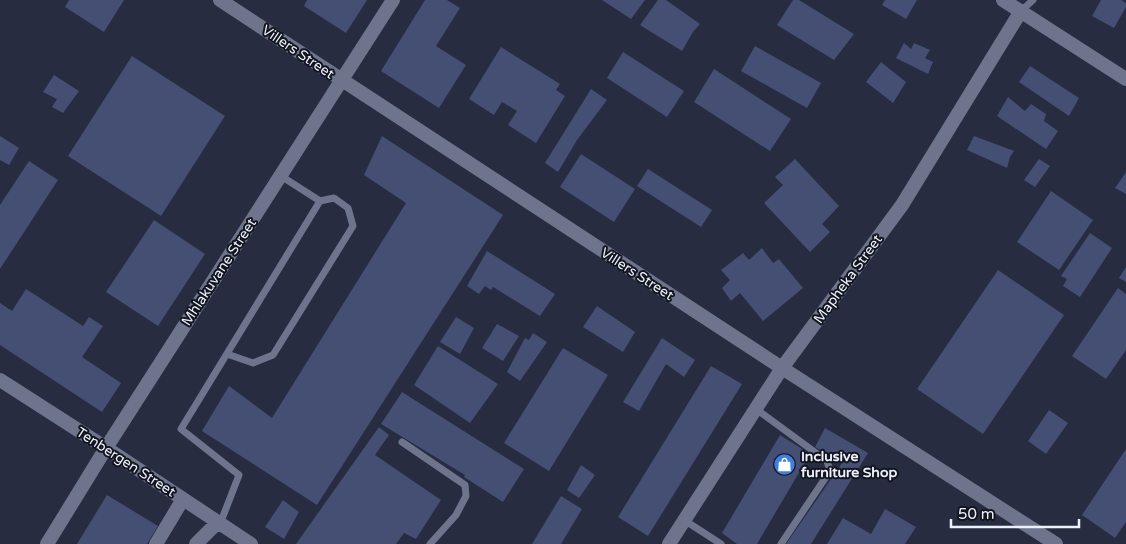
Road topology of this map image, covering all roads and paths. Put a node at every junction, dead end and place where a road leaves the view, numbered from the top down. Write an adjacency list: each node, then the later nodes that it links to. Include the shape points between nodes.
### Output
1 (220, 0): 7 (street, Villers Street)
2 (393, 0): 7 (street, Mhlakuvane Street)
3 (1003, 0): 5 (street)
4 (1033, 0): 5 (lane)
5 (1021, 11): 6 (street); 11 (street, Mapheka Street, via 902,205)
6 (1126, 78)
7 (342, 81): 8 (street, Mhlakuvane Street); 11 (street, Villers Street)
8 (281, 176): 9 (lane); 15 (street, Mhlakuvane Street)
9 (320, 201): 10 (lane); 10 (lane, via 334,198 348,208 353,226 273,355 253,363)
10 (226, 354): 18 (lane, via 181,429 239,475)
11 (782, 368): 13 (street, Mapheka Street); 27 (street, Villers Street)
12 (0, 380): 15 (street, Tenbergen Street)
13 (756, 409): 17 (street, Mapheka Street); 26 (lane, via 827,461 830,471)
14 (402, 442): 23 (lane, via 465,485 466,496 456,515)
15 (106, 448): 16 (street, Tenbergen Street); 19 (street, Mhlakuvane Street)
16 (183, 499): 18 (street, Tenbergen Street); 20 (street)
17 (684, 520): 24 (street, Mapheka Street); 25 (lane)
18 (219, 523): 21 (street); 22 (street, Tenbergen Street)
19 (46, 544)
20 (156, 544)
21 (196, 544)
22 (251, 544)
23 (430, 544)
24 (669, 544)
25 (721, 544)
26 (781, 544)
27 (1056, 544)

